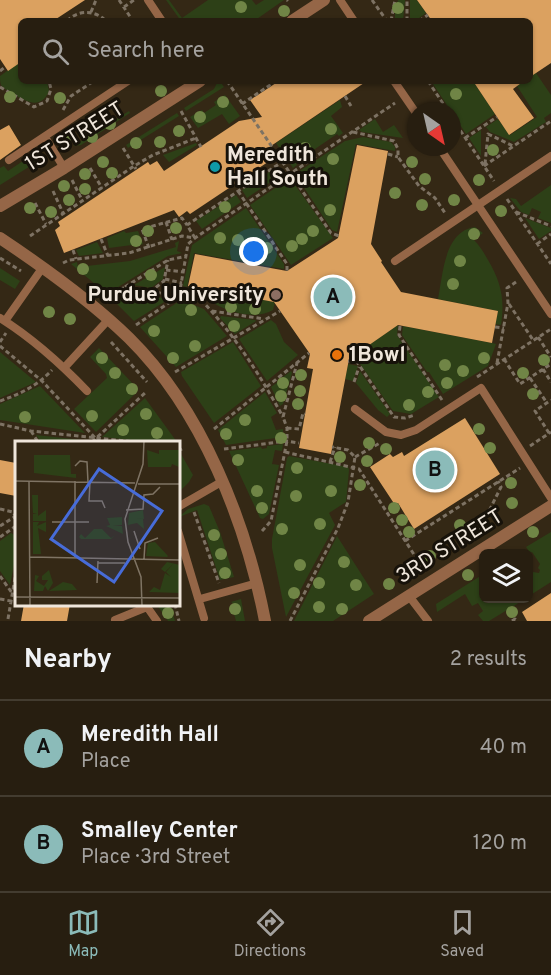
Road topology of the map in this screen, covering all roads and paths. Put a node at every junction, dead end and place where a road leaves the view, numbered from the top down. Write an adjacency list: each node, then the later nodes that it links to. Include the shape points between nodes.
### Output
1 (96, 0): 11 (path)
2 (119, 0): 10 (path)
3 (134, 0): 10 (path)
4 (148, 0): 16 (lane)
5 (324, 0): 17 (street)
6 (340, 0): 18 (lane)
7 (372, 0): 19 (path)
8 (395, 0): 20 (path)
9 (407, 0): 21 (path)
10 (124, 7): 15 (path)
11 (91, 12): 13 (path); 14 (path)
12 (428, 15): 22 (path)
13 (72, 18)
14 (103, 18)
15 (131, 18)
16 (160, 18)
17 (297, 18)
18 (352, 18)
19 (385, 18)
20 (392, 18)
21 (407, 18)
22 (424, 18)
23 (5, 67): 24 (path)
24 (0, 71)
25 (49, 84): 32 (path, via 47,101 34,107)
26 (124, 84): 45 (lane)
27 (194, 84): 57 (street, 1ST STREET)
28 (228, 84): 37 (path)
29 (272, 84): 37 (path)
30 (396, 84): 34 (lane)
31 (430, 84): 36 (path)
32 (0, 87)
33 (345, 96): 38 (path)
34 (405, 96): 35 (lane); 43 (path)
35 (409, 102)
36 (442, 102)
37 (242, 104): 56 (path)
38 (351, 106)
39 (181, 111): 46 (path)
40 (497, 117): 42 (path)
41 (551, 121): 49 (path)
42 (483, 126): 44 (path); 47 (path)
43 (353, 132): 54 (path, via 394,141); 60 (path)
44 (488, 134): 49 (path); 49 (path, via 484,166)
45 (45, 137): 55 (lane); 57 (lane)
46 (196, 138): 48 (path); 59 (path, via 153,155)
47 (465, 138)
48 (201, 147)
49 (513, 147)
50 (123, 148): 59 (path)
51 (388, 154): 54 (path)
52 (445, 156): 69 (lane)
53 (551, 156): 69 (lane)
54 (398, 157): 73 (path)
55 (9, 160)
56 (282, 162): 60 (path); 64 (path)
57 (64, 168): 68 (street, 1ST STREET)
58 (90, 168): 62 (path)
59 (135, 168): 62 (path)
60 (291, 173): 67 (path); 79 (path, via 332,233)
61 (72, 180): 65 (path)
62 (102, 188): 65 (path)
63 (54, 191): 71 (path)
64 (238, 191): 67 (path); 75 (path)
65 (82, 200): 71 (path)
66 (35, 203): 74 (path)
67 (246, 204): 81 (path); 96 (path, via 287,264)
68 (0, 206)
69 (478, 206): 73 (lane); 98 (lane)
70 (516, 212): 76 (path)
71 (63, 213): 74 (path)
72 (166, 222): 75 (path, via 182,218); 83 (path); 85 (path, via 142,229)
73 (452, 223): 92 (lane)
74 (46, 224): 78 (path)
75 (188, 225): 81 (path)
76 (551, 226)
77 (551, 234): 84 (path)
78 (30, 236)
79 (339, 236)
80 (0, 238): 94 (street)
81 (195, 238): 83 (path, via 182,236); 87 (path, via 188,244)
82 (101, 239): 88 (path)
83 (171, 240): 85 (path)
84 (537, 244)
85 (149, 248): 88 (path)
86 (73, 250): 90 (path)
87 (187, 255): 91 (path); 97 (path)
88 (108, 256): 90 (path)
89 (0, 258): 100 (path)
90 (76, 259): 93 (path)
91 (168, 260): 95 (path); 102 (path)
92 (394, 261)
93 (63, 263)
94 (43, 267): 100 (lane); 115 (street)
95 (166, 270): 97 (path); 99 (path)
96 (287, 271)
97 (183, 272): 101 (path)
98 (525, 276): 110 (path, via 507,288); 113 (lane)
99 (165, 279): 101 (path); 104 (path)
100 (35, 280): 114 (lane)
101 (182, 283): 106 (path)
102 (125, 287): 104 (path); 107 (path)
103 (193, 287): 108 (path)
104 (150, 292): 106 (path)
105 (224, 293): 109 (path, via 206,292)
106 (179, 296): 108 (path); 117 (path)
107 (107, 297)
108 (192, 297): 109 (path)
109 (201, 300): 111 (path)
110 (508, 303): 120 (path); 125 (path)
111 (212, 311): 116 (path); 124 (path)
112 (280, 311): 116 (path)
113 (551, 314)
114 (3, 319): 134 (lane)
115 (109, 319): 122 (lane); 175 (street, via 164,379 202,437)
116 (266, 319): 124 (path)
117 (136, 326)
118 (400, 326): 149 (path, via 399,335 443,399)
119 (495, 327): 120 (path)
120 (504, 328): 132 (path)
121 (551, 329): 123 (path)
122 (99, 330): 134 (lane); 144 (path)
123 (538, 337): 125 (path); 128 (path)
124 (233, 338): 137 (path); 143 (path)
125 (533, 340): 129 (path)
126 (0, 346): 139 (path)
127 (309, 353): 131 (path)
128 (551, 357)
129 (504, 359): 132 (path); 138 (path, via 520,384)
130 (348, 361): 135 (path)
131 (297, 363): 143 (path); 154 (path)
132 (497, 364): 140 (path)
133 (551, 364): 136 (path)
134 (61, 365): 139 (path); 145 (lane)
135 (359, 366): 141 (path); 153 (path, via 394,417)
136 (543, 369): 138 (path); 142 (path)
137 (175, 372)
138 (530, 378): 150 (path)
139 (42, 381): 148 (path); 160 (path)
140 (470, 381)
141 (354, 382)
142 (551, 382)
143 (267, 387): 154 (path); 157 (path)
144 (151, 388)
145 (87, 391)
146 (146, 392): 160 (path)
147 (551, 400): 150 (path)
148 (0, 401)
149 (434, 404)
150 (546, 404): 159 (path, via 535,411)
151 (355, 409): 170 (lane, via 386,432 401,435 416,430 481,388)
152 (305, 414): 156 (path, via 299,429)
153 (416, 415)
154 (283, 417): 156 (path)
155 (0, 424): 158 (path)
156 (287, 428): 165 (path)
157 (214, 429)
158 (31, 431): 160 (path); 161 (path)
159 (550, 432): 170 (path)
160 (96, 438): 162 (path); 163 (path); 164 (path)
161 (37, 441)
162 (93, 441)
163 (98, 441)
164 (125, 441)
165 (287, 441): 166 (path); 168 (path); 169 (path)
166 (300, 443)
167 (380, 443): 171 (path)
168 (224, 449)
169 (285, 452): 172 (path); 186 (path, via 271,521)
170 (522, 452): 173 (lane)
171 (355, 457): 172 (path, via 348,450 333,447); 174 (path)
172 (330, 462): 174 (path)
173 (528, 462): 176 (path); 177 (lane)
174 (354, 467): 190 (path, via 359,468); 210 (path, via 348,502 338,528)
175 (223, 481): 178 (lane); 195 (street)
176 (498, 482): 189 (path, via 501,487); 190 (path)
177 (551, 498)
178 (180, 506)
179 (551, 506): 197 (street, 3RD STREET)
180 (0, 509): 182 (path)
181 (194, 512): 194 (path, via 220,584)
182 (15, 515)
183 (15, 517): 184 (path)
184 (0, 526)
185 (15, 527): 187 (path)
186 (262, 531)
187 (0, 537)
188 (180, 537): 199 (lane)
189 (476, 537)
190 (405, 541): 191 (path)
191 (424, 570)
192 (0, 576): 196 (path)
193 (15, 580): 196 (path)
194 (228, 581)
195 (257, 583): 199 (lane); 209 (street)
196 (13, 595): 200 (path)
197 (409, 596): 211 (street, 3RD STREET); 212 (lane)
198 (0, 599): 200 (path)
199 (200, 599): 204 (lane)
200 (12, 601): 201 (path); 205 (path)
201 (15, 602)
202 (146, 606): 206 (lane); 207 (lane)
203 (175, 606): 208 (path)
204 (204, 618)
205 (8, 619)
206 (115, 620)
207 (157, 621)
208 (178, 621)
209 (265, 621)
210 (290, 621)
211 (369, 621)
212 (428, 621)
213 (512, 621): 214 (path)
214 (517, 621)

